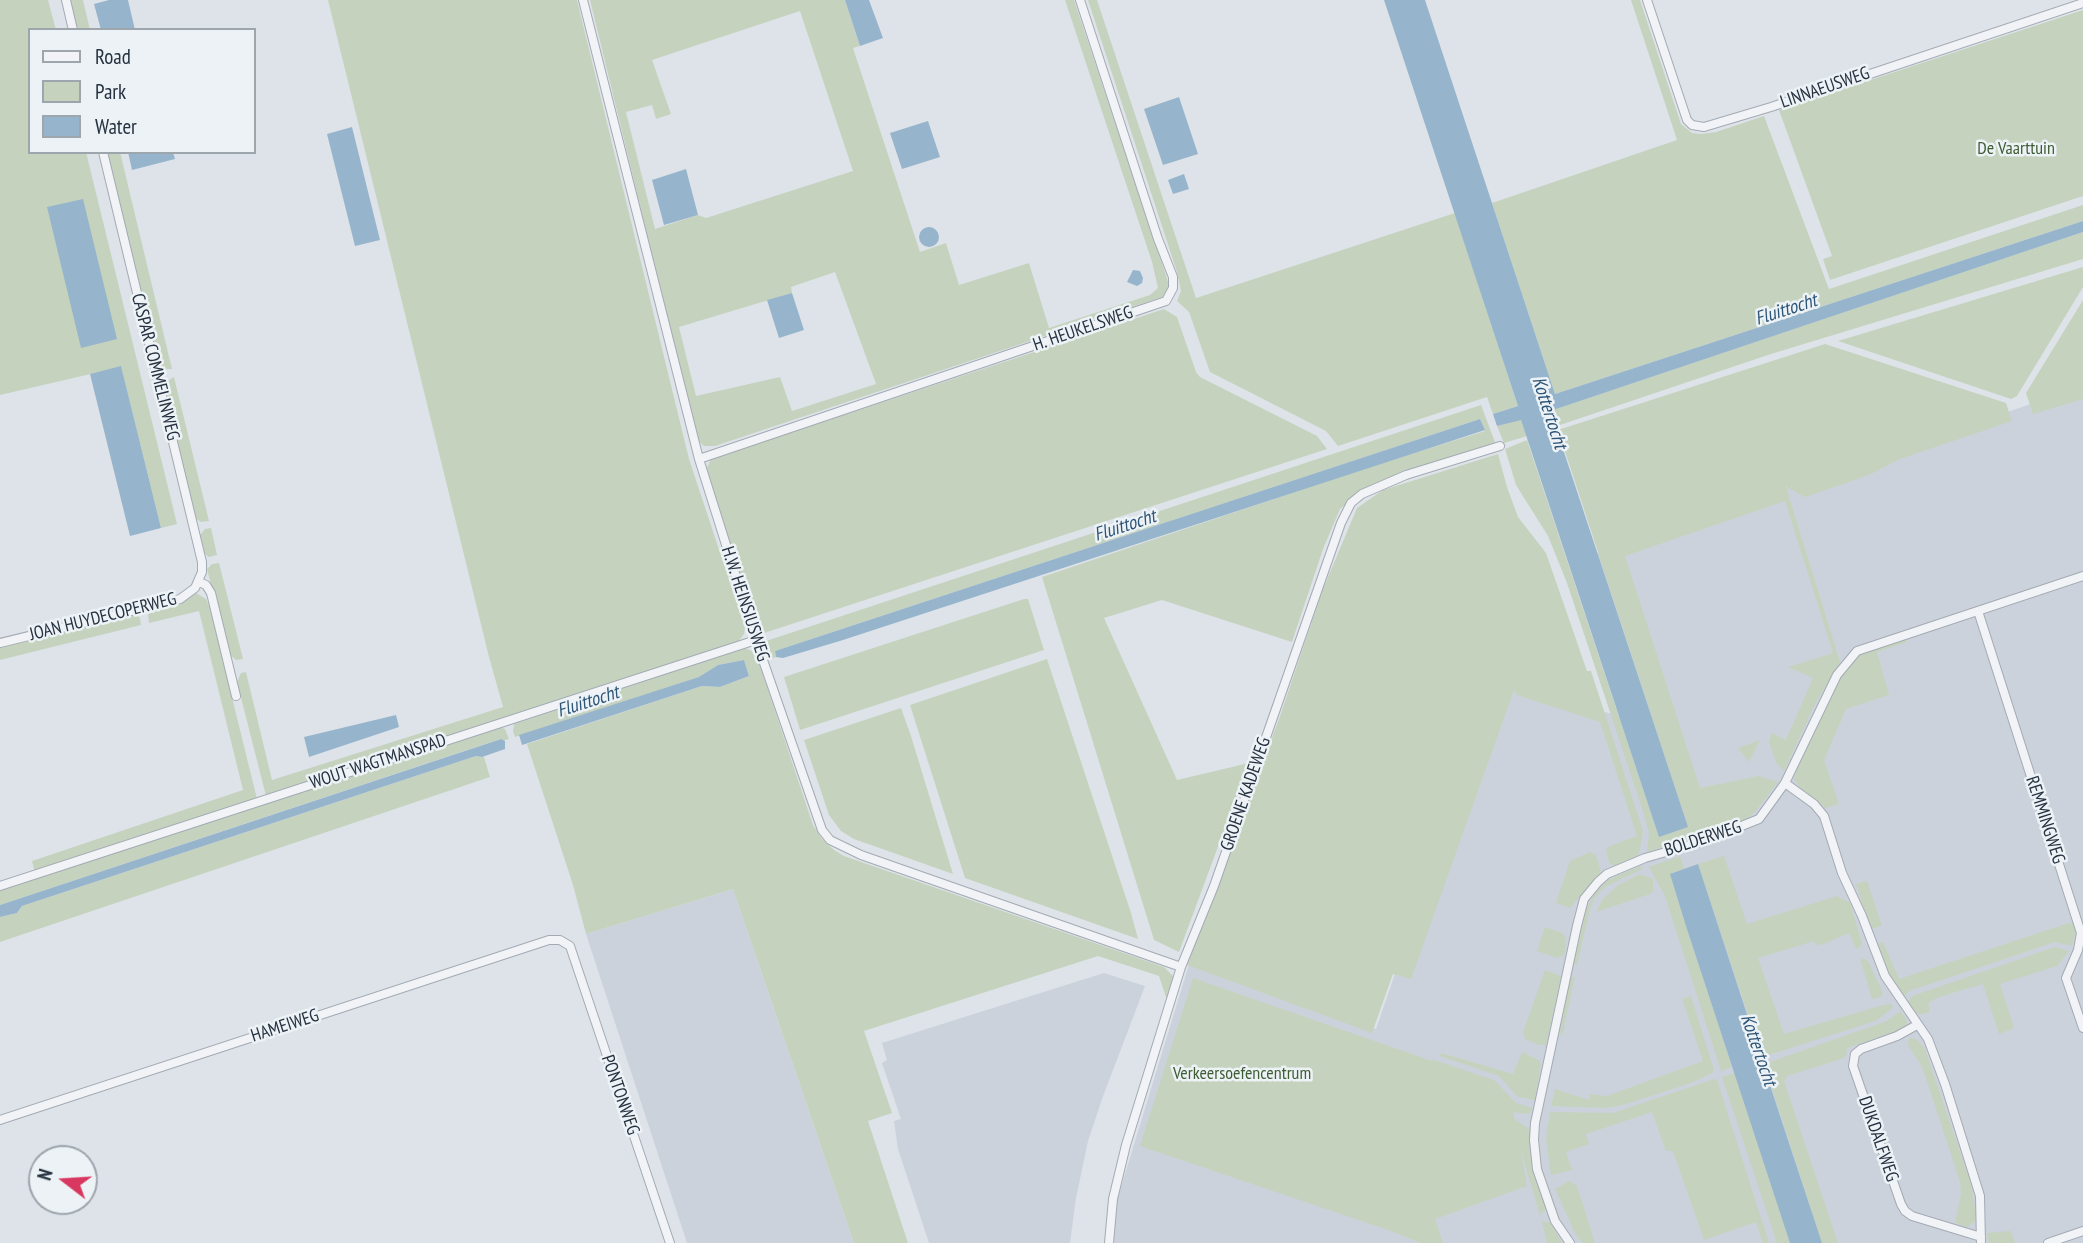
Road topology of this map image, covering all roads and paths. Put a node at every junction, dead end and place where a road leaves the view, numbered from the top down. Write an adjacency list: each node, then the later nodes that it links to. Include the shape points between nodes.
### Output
1 (66, 0): 6 (street)
2 (583, 0): 9 (street, H.W. HEINSIUSWEG)
3 (1080, 0): 9 (street, H. HEUKELSWEG, via 1173,277 1166,300)
4 (1647, 0): 5 (street, LINNAEUSWEG, via 1687,120 1704,127)
5 (2083, 3)
6 (73, 28)
7 (103, 154): 11 (street, CASPAR COMMELINWEG, via 202,562)
8 (1500, 446): 19 (street, GROENE KADEWEG, via 1406,475 1352,503)
9 (699, 459): 13 (street, H.W. HEINSIUSWEG)
10 (2083, 576): 12 (street, BOLDERWEG)
11 (199, 582): 14 (street, JOAN HUYDECOPERWEG, via 180,599); 15 (street, via 211,593)
12 (1978, 611): 16 (street, BOLDERWEG, via 1857,651 1837,676); 21 (street, REMMINGWEG, via 2081,933 2066,978)
13 (756, 640): 17 (street, WOUT WAGTMANSPAD); 19 (street, H.W. HEINSIUSWEG, via 822,830 830,840 861,855)
14 (0, 643)
15 (236, 696)
16 (1785, 783): 20 (street, DUKDALFWEG, via 1824,816 1885,976); 27 (street, BOLDERWEG, via 1759,819 1607,874 1584,899 1534,1140 1544,1192)
17 (0, 886)
18 (570, 946): 22 (street, HAMEIWEG, via 549,940); 25 (street, PONTONWEG)
19 (1181, 967): 26 (street, GROENE KADEWEG, via 1126,1146 1113,1199)
20 (1917, 1025): 24 (street, DUKDALFWEG, via 1928,1039 1967,1151 1980,1196); 24 (street, DUKDALFWEG, via 1861,1049 1853,1066 1905,1210)
21 (2083, 1028)
22 (0, 1120)
23 (2083, 1231): 28 (street)
24 (1981, 1240)
25 (670, 1243)
26 (1109, 1243)
27 (1570, 1243)
28 (2048, 1243)

